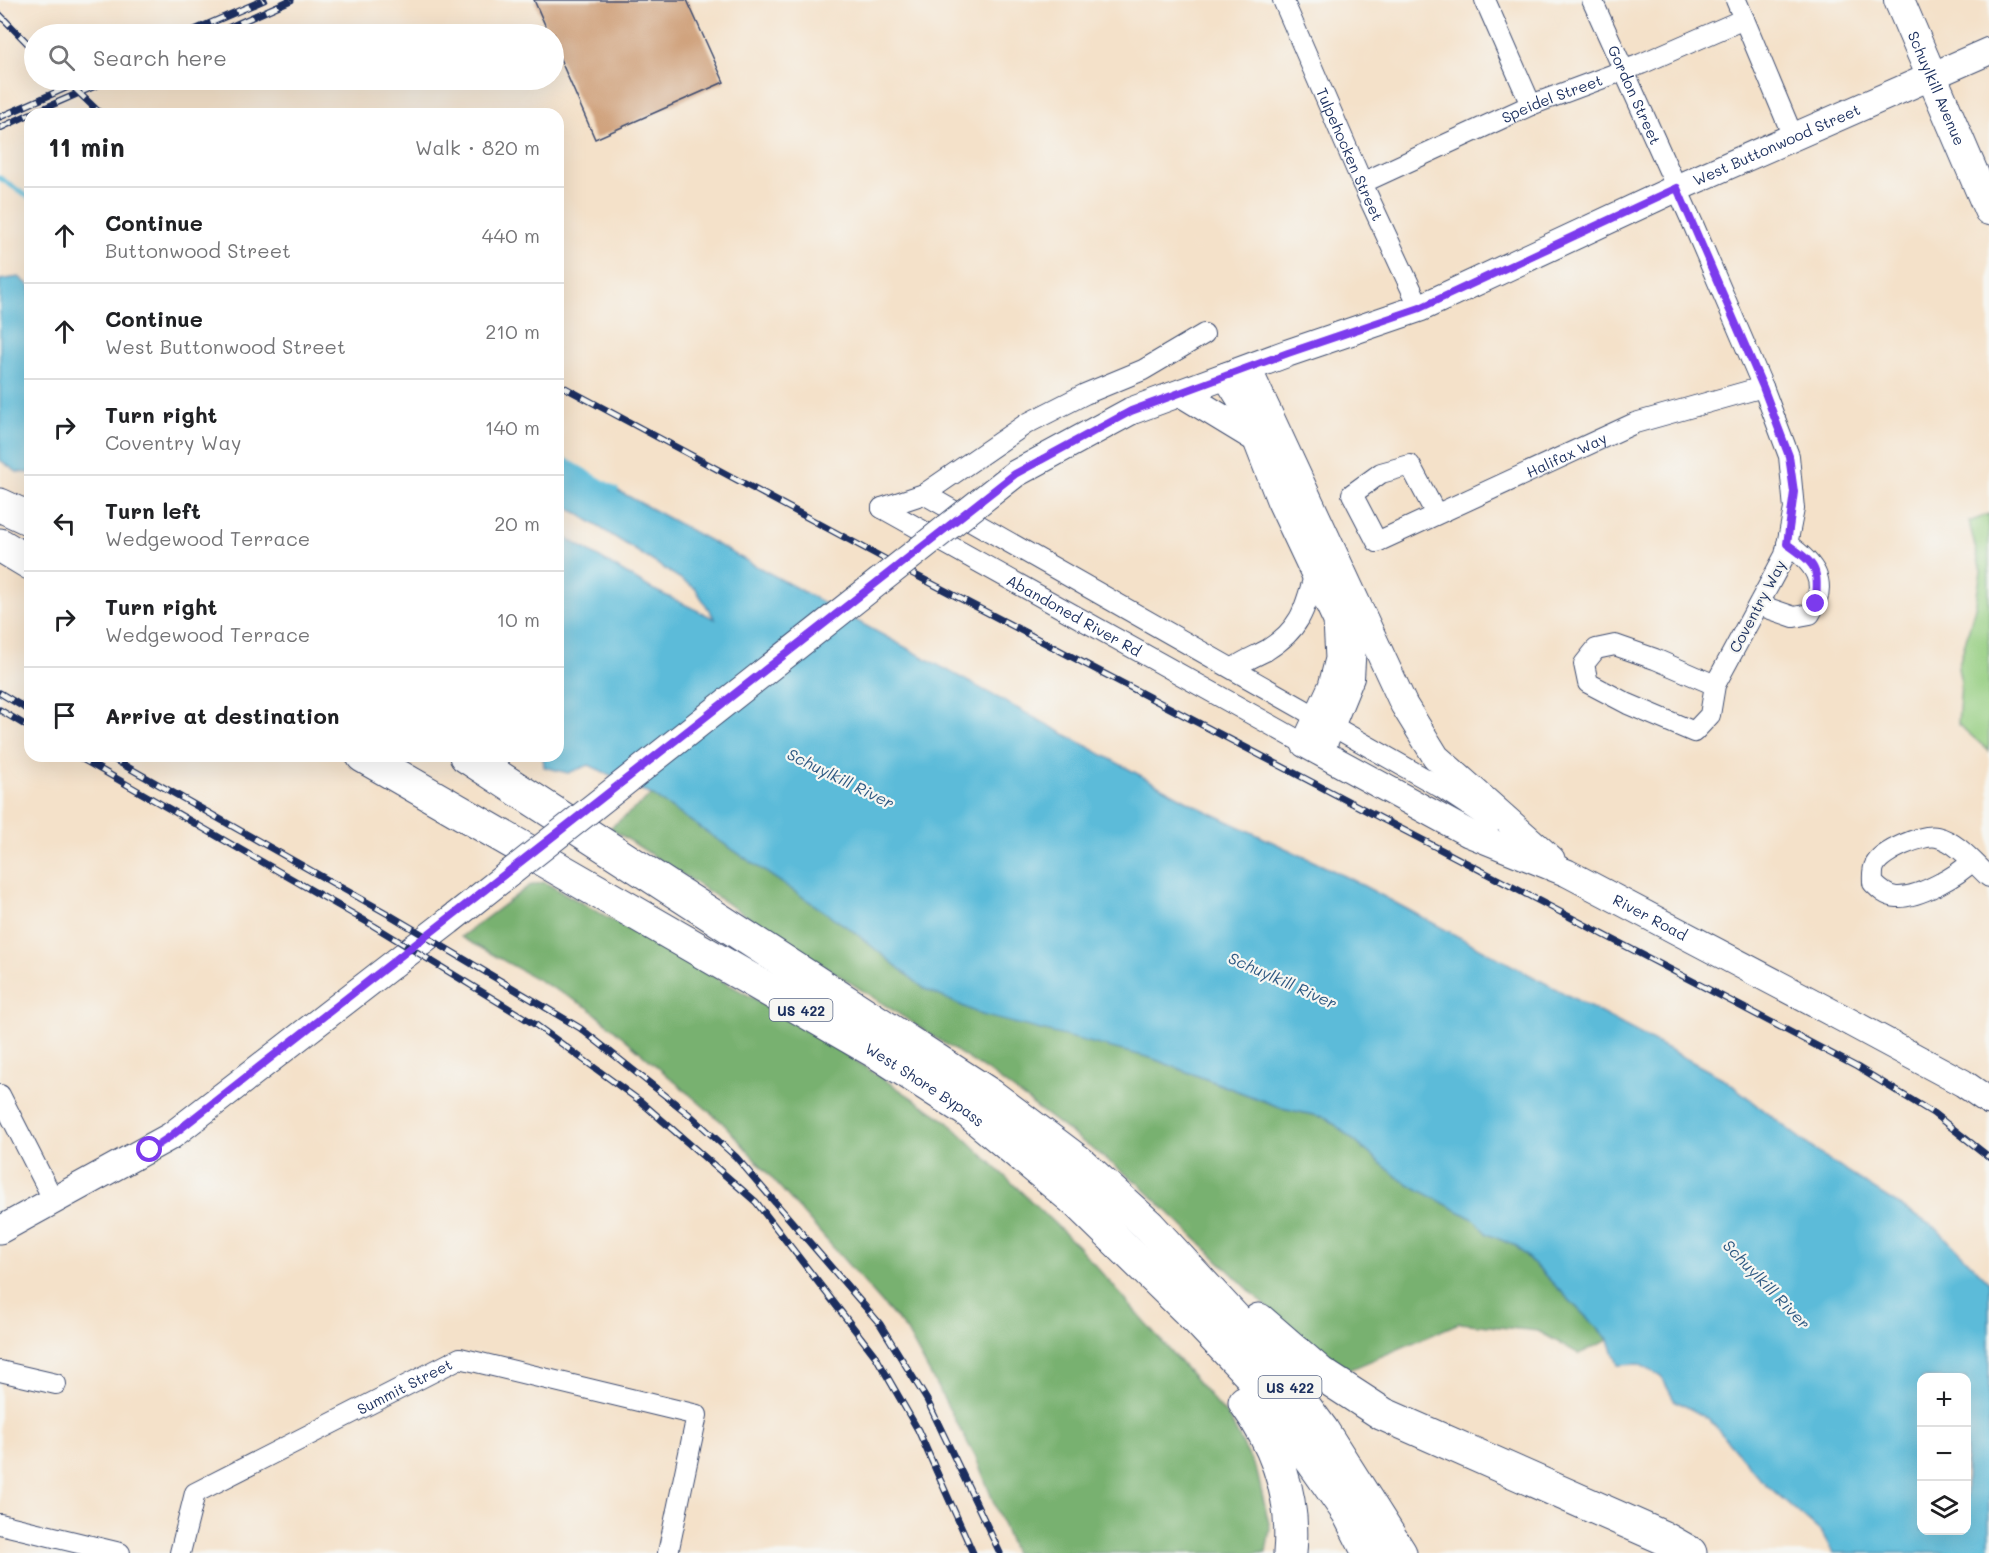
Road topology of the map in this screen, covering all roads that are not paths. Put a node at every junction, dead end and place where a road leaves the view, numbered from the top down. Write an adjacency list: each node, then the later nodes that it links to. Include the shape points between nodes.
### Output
1 (1283, 0): 12 (street, Tulpehocken Street)
2 (1485, 0): 10 (street)
3 (1592, 0): 8 (street, Gordon Street)
4 (1736, 0): 6 (street)
5 (1899, 0): 9 (main road, Schuylkill Avenue)
6 (1744, 19): 8 (street, Speidel Street); 11 (street)
7 (1989, 51): 9 (street, West Buttonwood Street)
8 (1622, 70): 10 (street, Speidel Street); 13 (street, Gordon Street)
9 (1932, 78): 11 (street, West Buttonwood Street); 14 (main road, Schuylkill Avenue)
10 (1531, 105): 12 (street, Speidel Street)
11 (1794, 139): 13 (street, West Buttonwood Street)
12 (1362, 183): 15 (street, Tulpehocken Street)
13 (1677, 188): 15 (street, West Buttonwood Street); 19 (street, Coventry Way)
14 (1989, 210)
15 (1420, 308): 17 (street, West Buttonwood Street)
16 (1204, 334): 22 (street, Abandoned River Rd, via 1143,370 1026,424)
17 (1279, 356): 18 (street, West Buttonwood Street); 21 (street)
18 (1237, 372): 20 (street, West Buttonwood Street); 21 (street)
19 (1763, 387): 24 (street, Halifax Way, via 1635,423); 26 (street, Coventry Way, via 1789,456 1794,492)
20 (1181, 393): 21 (street); 43 (street, West Buttonwood Street, bridge, via 1131,411 1015,474 171,1136)
21 (1263, 430): 29 (street, via 1280,500); 31 (street)
22 (924, 494): 32 (street); 35 (street, Abandoned River Rd, via 882,508)
23 (0, 505): 25 (highway)
24 (1436, 514): 24 (street, Halifax Way, via 1410,465 1381,473 1352,494 1377,542)
25 (24, 516)
26 (1787, 544): 30 (street, Coventry Way); 30 (street, via 1808,558 1818,573 1816,604 1810,615 1794,617)
27 (0, 545): 28 (highway)
28 (24, 559)
29 (1315, 572): 32 (street, via 1299,623 1284,639); 34 (street, via 1333,610 1340,639)
30 (1759, 605): 33 (street, Coventry Way)
31 (1358, 607): 34 (street, via 1357,664); 39 (street, via 1404,705 1436,757)
32 (1234, 668): 34 (street)
33 (1714, 685): 33 (street, via 1710,715 1694,732 1588,683 1584,664 1596,649 1615,645)
34 (1327, 722): 35 (street); 39 (street, via 1457,796)
35 (1314, 749): 39 (street, River Road, via 1468,833)
36 (373, 762): 46 (highway, West Shore Bypass / US 422, via 878,1053 968,1111 1076,1200)
37 (475, 762): 45 (highway, West Shore Bypass / US 422, via 990,1095 1080,1163)
38 (1972, 861): 38 (street, via 1937,837 1917,839 1884,854 1874,866 1873,883 1884,893 1897,897 1959,874); 40 (street)
39 (1567, 873): 42 (street, River Road, via 1963,1083)
40 (1989, 877)
41 (0, 1095): 43 (street)
42 (1989, 1101)
43 (54, 1201): 44 (street, West Buttonwood Street)
44 (0, 1230)
45 (1160, 1237): 55 (highway, West Shore Bypass / US 422, via 1258,1344 1322,1430); 56 (highway, via 1202,1267 1286,1346 1358,1400)
46 (1198, 1320): 53 (highway, via 1225,1374 1264,1429 1274,1452 1291,1516); 54 (highway, West Shore Bypass / US 422, via 1256,1381 1348,1512)
47 (0, 1371): 48 (street)
48 (56, 1384)
49 (0, 1524): 50 (street)
50 (120, 1553)
51 (180, 1553): 52 (street, Summit Street, via 195,1493 460,1358 697,1415)
52 (668, 1553)
53 (1290, 1553)
54 (1369, 1553)
55 (1400, 1553)
56 (1690, 1553)

